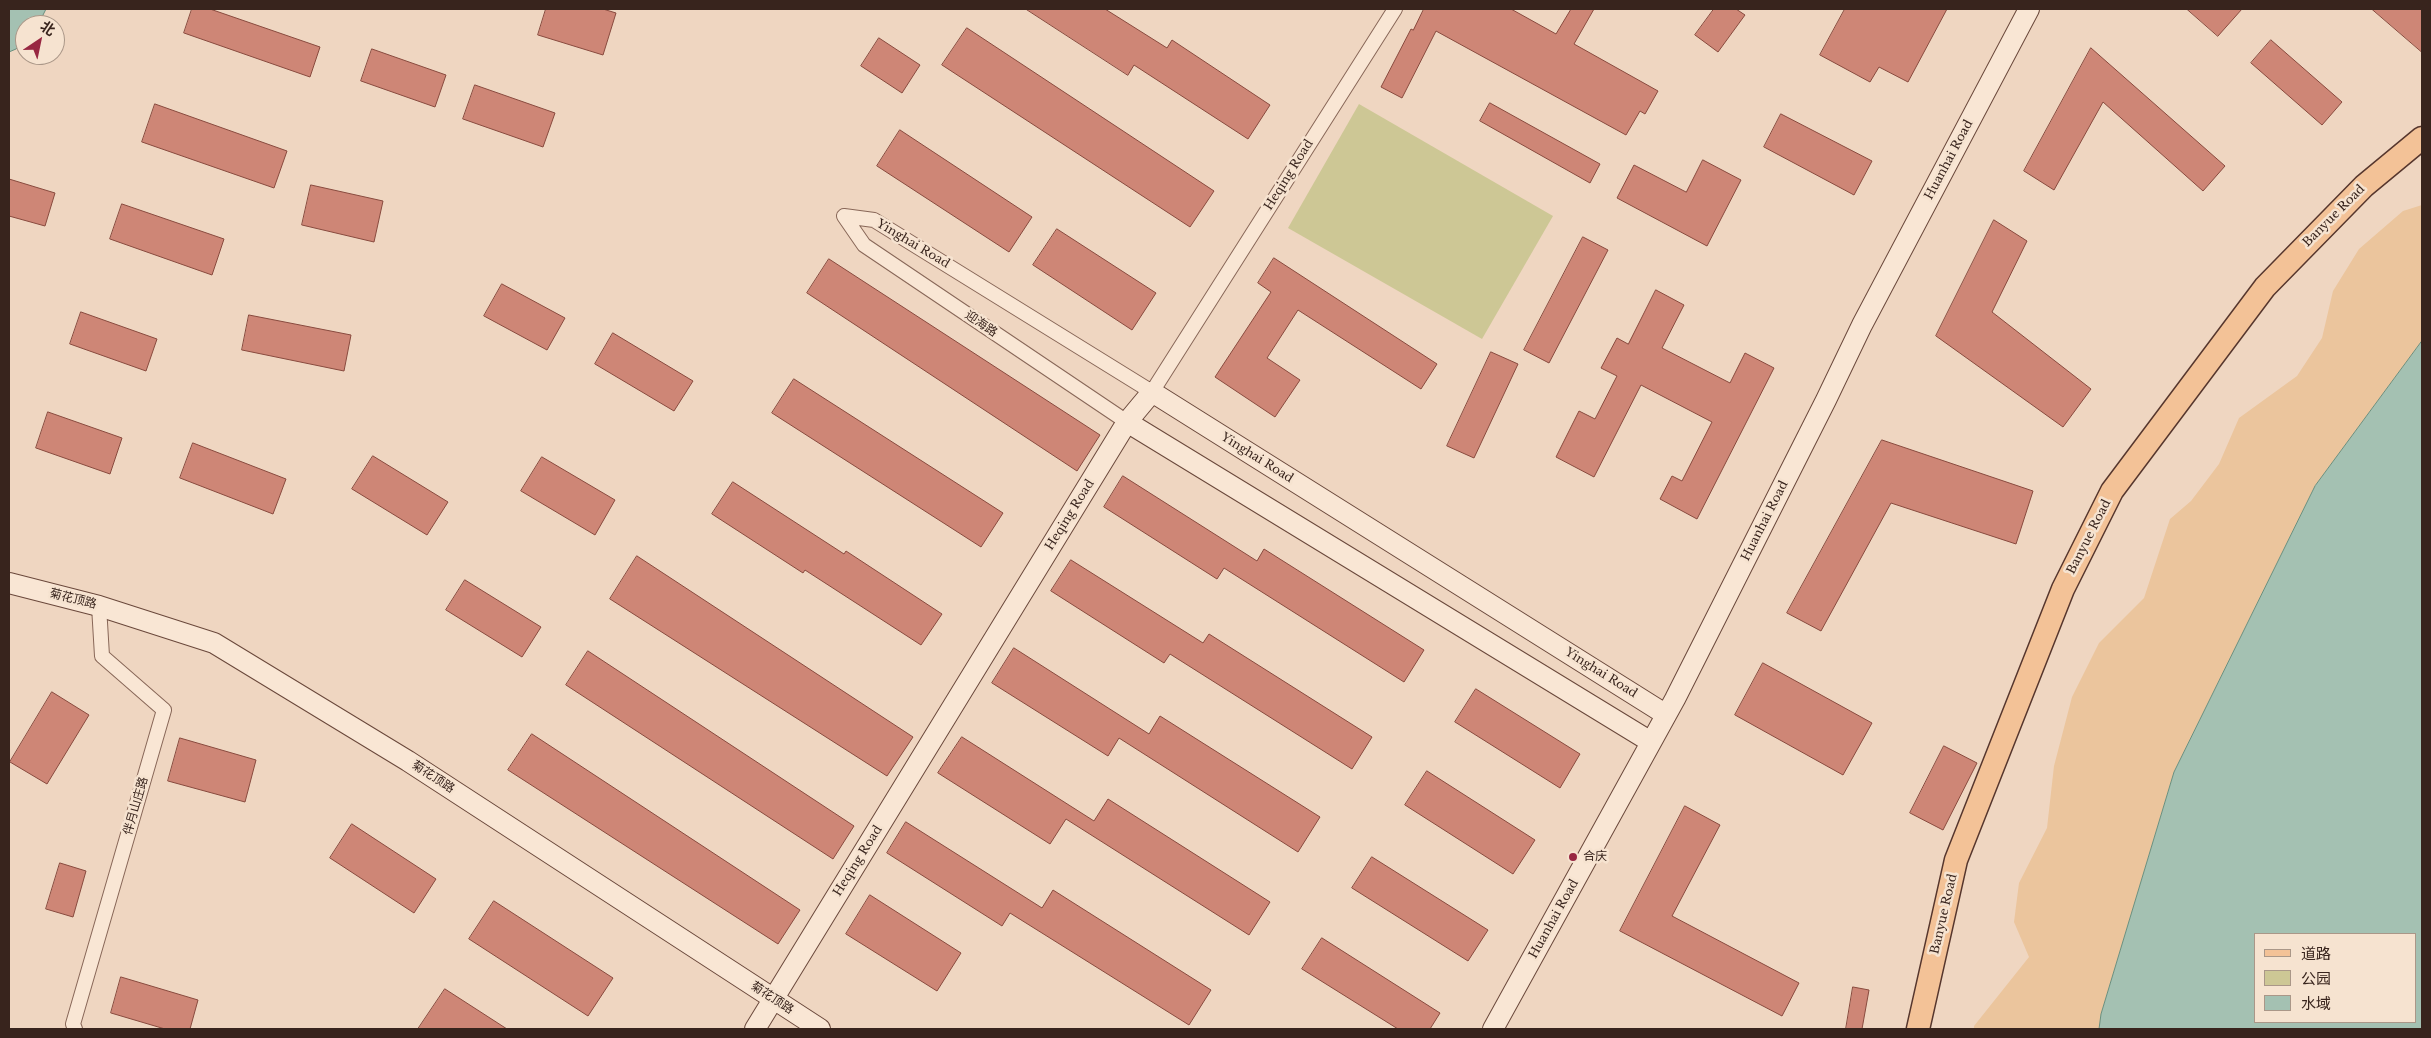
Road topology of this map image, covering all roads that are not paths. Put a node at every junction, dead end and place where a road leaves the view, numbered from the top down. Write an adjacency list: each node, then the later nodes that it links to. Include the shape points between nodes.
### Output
1 (1395, 9): 4 (street, Heqing Road)
2 (2029, 9): 8 (street, Huanhai Road, via 1862,325)
3 (2422, 138): 15 (main road, Banyue Road, via 2364,186 2265,287 2112,491 2063,589 1956,860)
4 (1152, 392): 5 (street, Heqing Road); 5 (street, Yinghai Road, via 874,220 844,216 864,245); 8 (street, Yinghai Road)
5 (1127, 422): 9 (street, Yinghai Road); 10 (street, Heqing Road)
6 (12, 585): 7 (street, 菊花顶路)
7 (99, 606): 10 (street, 菊花顶路, via 214,643 408,761); 11 (street, 伴月山庄路, via 102,656 164,710 73,1024)
8 (1665, 714): 9 (street, Huanhai Road)
9 (1651, 742): 14 (street, Huanhai Road)
10 (773, 999): 12 (street, Heqing Road); 13 (street, 菊花顶路)
11 (75, 1029)
12 (755, 1029)
13 (820, 1029)
14 (1494, 1029)
15 (1918, 1029)

